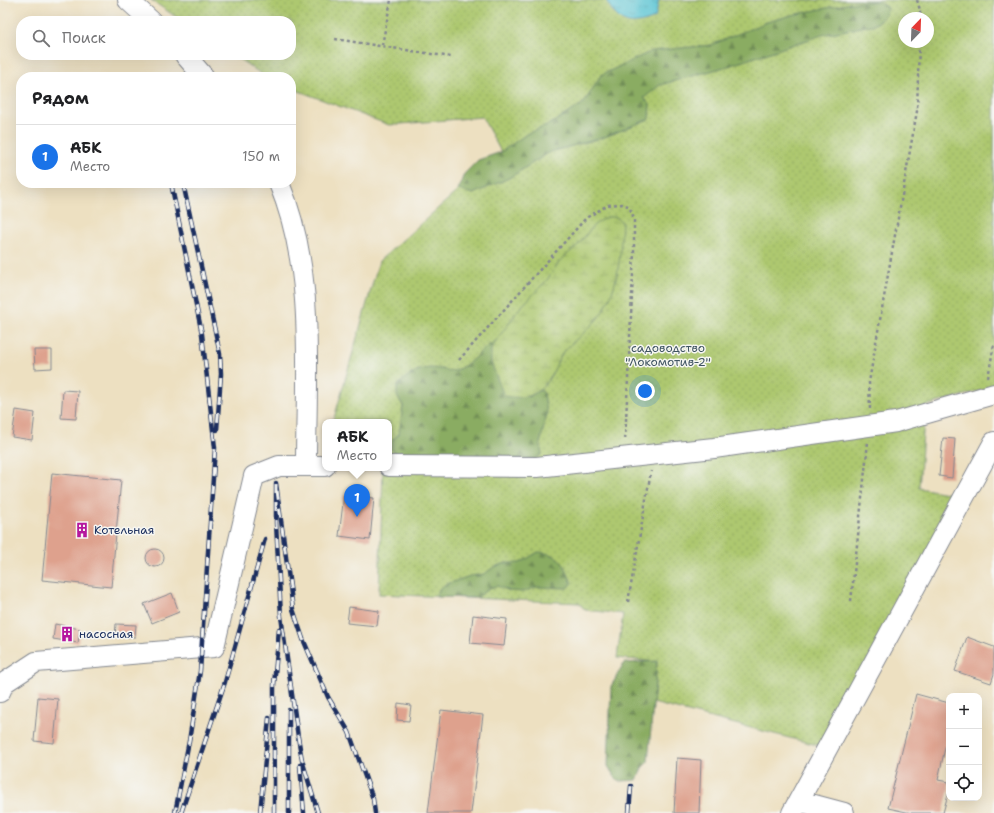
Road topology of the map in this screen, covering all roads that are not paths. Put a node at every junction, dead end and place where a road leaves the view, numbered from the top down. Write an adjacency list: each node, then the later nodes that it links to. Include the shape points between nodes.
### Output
1 (128, 0): 2 (lane)
2 (146, 16)
3 (189, 60): 4 (lane)
4 (200, 72)
5 (281, 188): 8 (lane, via 289,208 303,272)
6 (989, 395): 9 (lane, via 896,422 714,448 537,467)
7 (994, 442): 11 (lane)
8 (316, 466): 10 (lane, via 279,466 254,476 214,646 36,662 4,683)
9 (392, 466)
10 (0, 692)
11 (795, 807): 12 (lane)
12 (844, 813)

